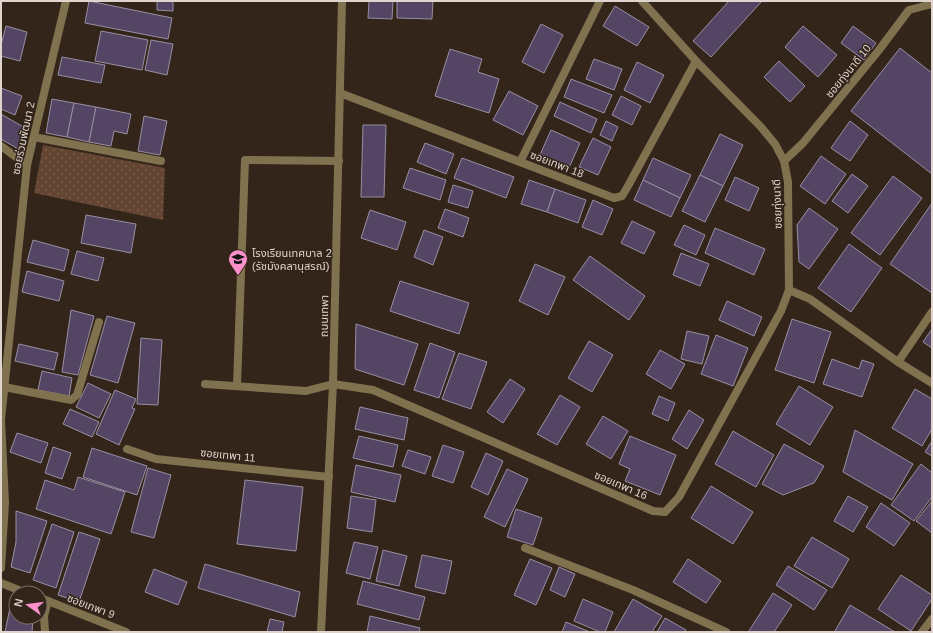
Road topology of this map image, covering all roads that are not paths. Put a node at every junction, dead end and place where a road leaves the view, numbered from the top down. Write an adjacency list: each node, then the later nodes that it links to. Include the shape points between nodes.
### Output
1 (66, 1): 8 (street, ซอยร่วมพัฒนา 2)
2 (342, 1): 7 (street, ถนนเทพา)
3 (600, 1): 13 (street)
4 (642, 1): 6 (street, ซอยทุ่งนาดี)
5 (932, 4): 12 (street, ซอยทุ่งนาดี 10, via 909,10 803,143)
6 (696, 61): 12 (street, ซอยทุ่งนาดี, via 761,127); 13 (street, ซอยเทพา 18, via 622,196 614,198)
7 (340, 93): 11 (street, ถนนเทพา); 13 (street, ซอยเทพา 18)
8 (34, 137): 10 (street); 14 (street, ซอยร่วมพัฒนา 2)
9 (1, 146): 14 (street)
10 (161, 161)
11 (339, 161): 22 (street, ถนนเทพา); 23 (street, via 245,160)
12 (784, 161): 15 (street, ซอยทุ่งนาดี, via 788,182)
13 (520, 162)
14 (27, 165): 19 (street, ซอยร่วมพัฒนา 2)
15 (789, 290): 18 (street, via 810,299); 22 (street, ซอยเทพา 16, via 781,311 679,497 665,512 653,511 373,390)
16 (932, 312): 18 (street)
17 (99, 322): 24 (street, via 77,395 71,400)
18 (898, 362): 20 (street)
19 (3, 369): 24 (street, ซอยร่วมพัฒนา 2)
20 (932, 383)
21 (205, 384): 23 (street)
22 (333, 384): 23 (street, via 306,391); 26 (street, ถนนเทพา)
23 (237, 386)
24 (4, 387): 28 (street, ซอยร่วมพัฒนา 2, via 1,420 5,503)
25 (127, 449): 26 (street, ซอยเทพา 11, via 156,459)
26 (329, 477): 32 (street, ถนนเทพา)
27 (525, 548): 33 (street, via 633,590)
28 (1, 568)
29 (48, 602): 31 (street, ซอยเทพา 9)
30 (932, 619): 34 (street)
31 (126, 632)
32 (322, 632)
33 (726, 632)
34 (922, 632)

